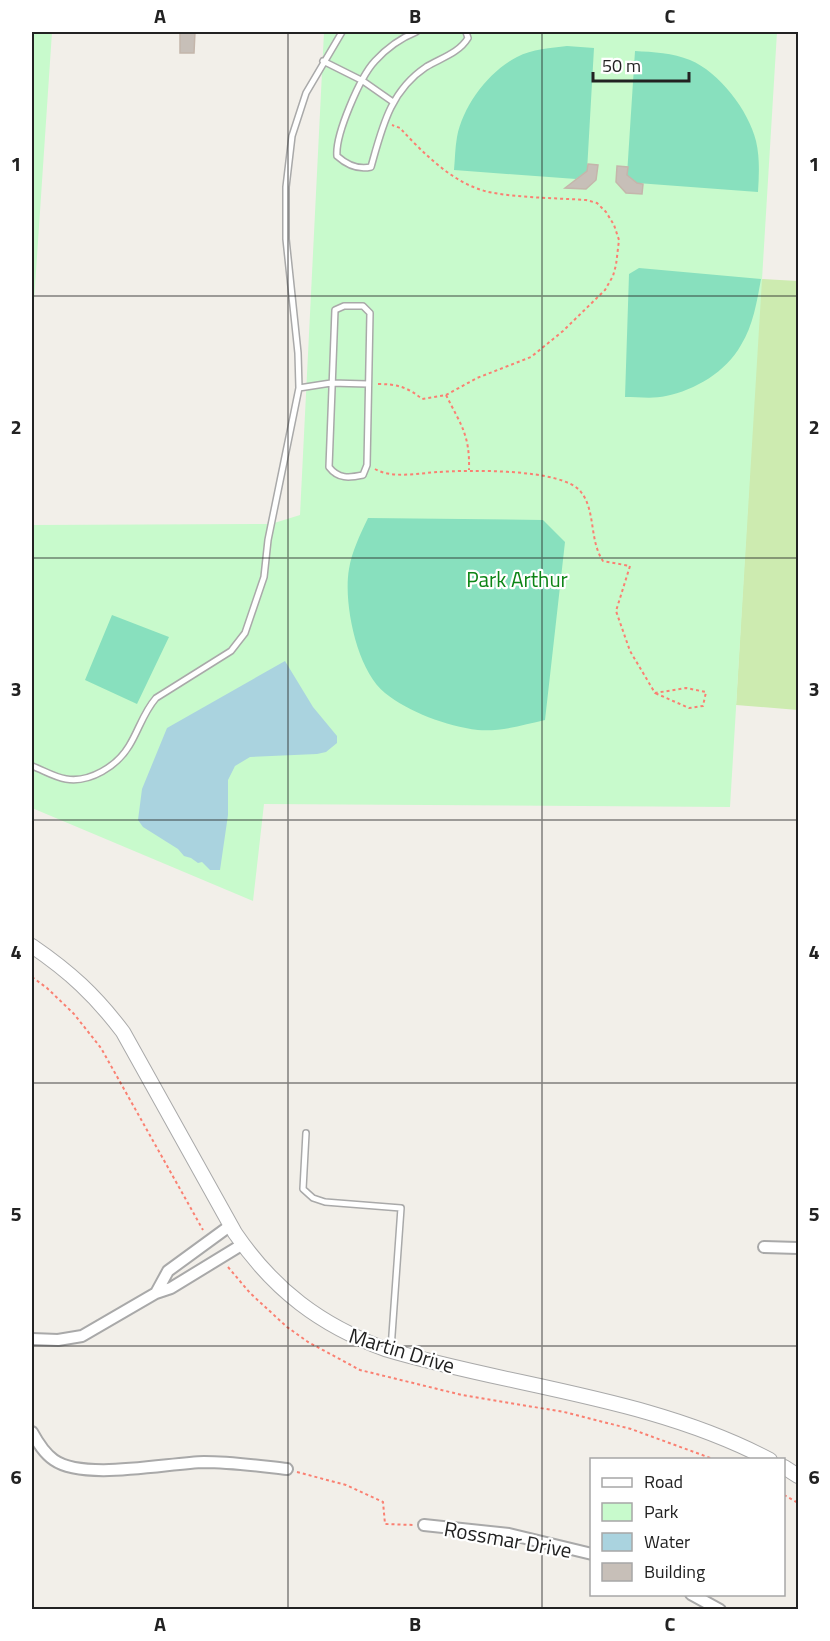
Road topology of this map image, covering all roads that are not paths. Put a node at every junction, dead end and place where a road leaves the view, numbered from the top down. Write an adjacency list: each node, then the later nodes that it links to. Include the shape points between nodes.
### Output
1 (342, 32): 4 (lane)
2 (416, 32): 5 (lane, via 402,38 374,62)
3 (466, 32): 6 (lane, via 468,38 463,46 426,68 406,84)
4 (323, 61): 5 (lane); 9 (lane, via 306,93 292,136 286,187 286,239)
5 (363, 81): 6 (lane); 6 (lane, via 336,147 337,156 345,164 362,169 371,167)
6 (393, 102)
7 (332, 383): 8 (lane); 8 (lane, via 335,310 354,305 363,306 370,313); 8 (lane, via 328,467 335,475 349,478 363,475 367,465); 9 (lane)
8 (368, 384)
9 (299, 388): 10 (lane, via 264,577 245,633 231,651 156,698 124,754 105,771 69,780)
10 (32, 766)
11 (32, 946): 13 (street, Martin Drive, via 78,981 123,1032)
12 (306, 1133): 19 (lane, via 303,1189 313,1198 401,1208)
13 (231, 1225): 14 (street, Martin Drive); 17 (street, via 168,1271)
14 (243, 1244): 17 (street, via 171,1288); 19 (street, Martin Drive, via 272,1280 312,1313 356,1338)
15 (764, 1247): 16 (street)
16 (798, 1248)
17 (156, 1293): 18 (street, via 81,1336)
18 (32, 1339)
19 (391, 1351): 21 (street, Martin Drive, via 666,1417 722,1436)
20 (32, 1432): 23 (street, via 40,1447 55,1461 79,1469 205,1462)
21 (766, 1458)
22 (785, 1468): 24 (street)
23 (287, 1469)
24 (798, 1476)
25 (424, 1525): 26 (street, Rossmar Drive, via 509,1534)
26 (590, 1554)
27 (696, 1596): 28 (street)
28 (720, 1610)

